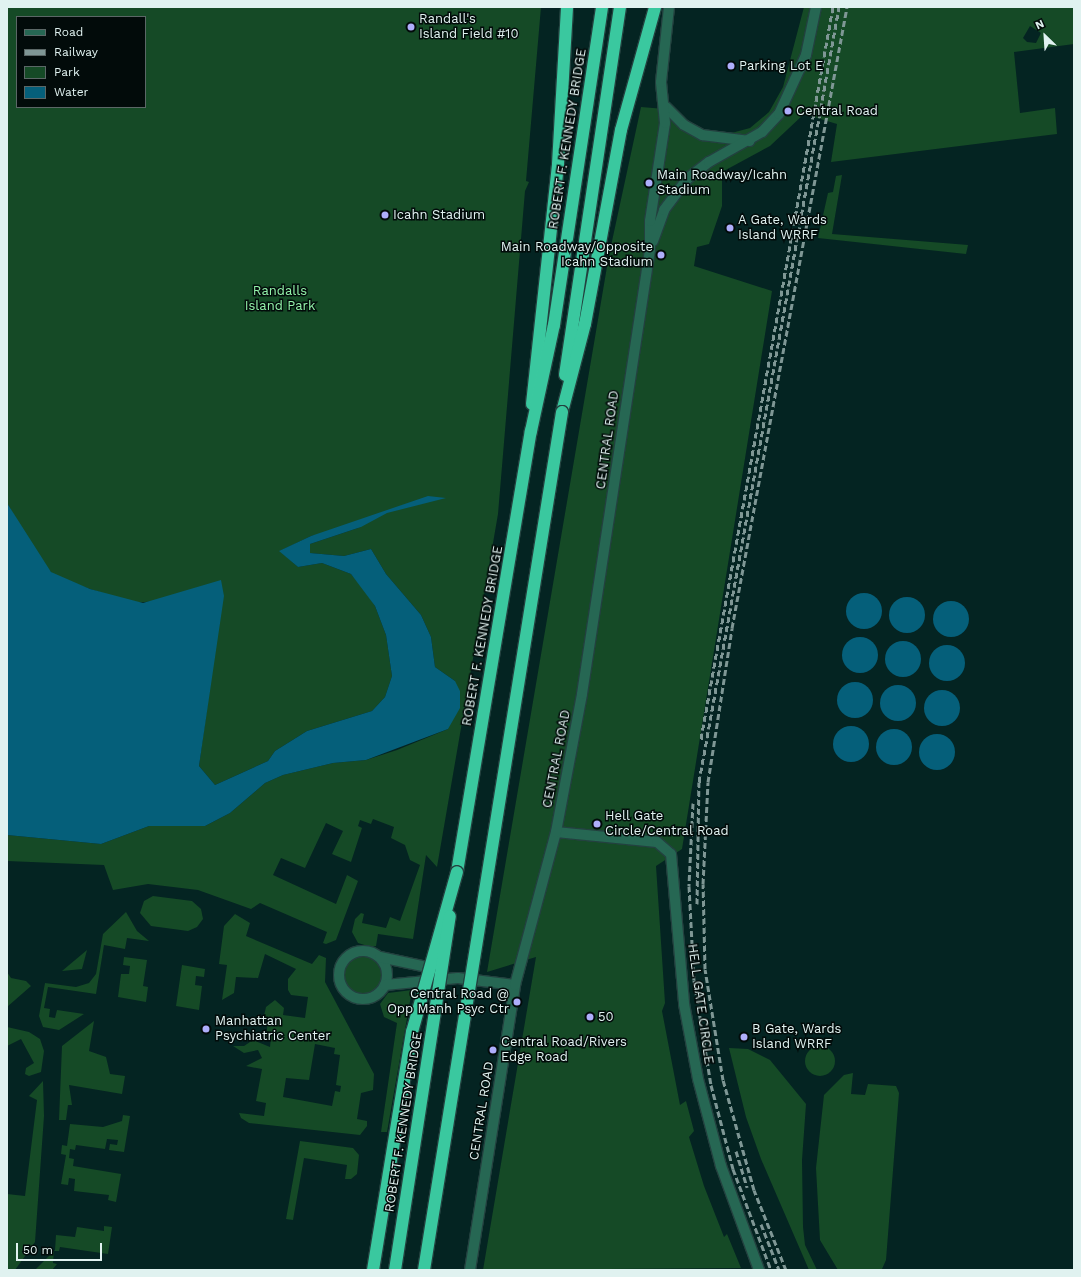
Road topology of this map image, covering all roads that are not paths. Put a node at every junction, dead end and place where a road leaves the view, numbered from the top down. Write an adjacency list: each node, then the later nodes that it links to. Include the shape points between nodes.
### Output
1 (567, 7): 11 (highway, via 558,164 534,366)
2 (602, 7): 11 (highway, ROBERT F. KENNEDY BRIDGE, via 551,340)
3 (620, 7): 10 (highway, via 571,322)
4 (655, 7): 10 (highway, via 621,130 585,324)
5 (669, 7): 7 (street, CENTRAL ROAD, via 661,82)
6 (816, 7): 8 (street, CENTRAL ROAD, via 806,55 786,102 772,124)
7 (666, 107): 8 (street, via 684,125 702,135); 9 (street, CENTRAL ROAD)
8 (750, 141): 9 (street, CENTRAL ROAD, via 709,162 683,184 660,218)
9 (650, 250): 12 (street, CENTRAL ROAD, via 582,694)
10 (562, 412): 20 (highway, bridge)
11 (531, 431): 13 (highway, ROBERT F. KENNEDY BRIDGE)
12 (556, 832): 17 (street, CENTRAL ROAD); 22 (street, HELL GATE CIRCLE, via 657,842 671,854 679,965 698,1079 721,1166)
13 (457, 872): 18 (highway, bridge, via 412,1032); 19 (highway, ROBERT F. KENNEDY BRIDGE, bridge)
14 (380, 957): 15 (street, via 427,964); 16 (street, via 388,973); 16 (street, via 368,951 353,953 341,964 339,980 348,994 363,999 378,994)
15 (458, 978): 16 (street); 17 (street)
16 (385, 985)
17 (515, 985): 21 (street, CENTRAL ROAD)
18 (373, 1270)
19 (395, 1270)
20 (424, 1270)
21 (470, 1270)
22 (759, 1270)

